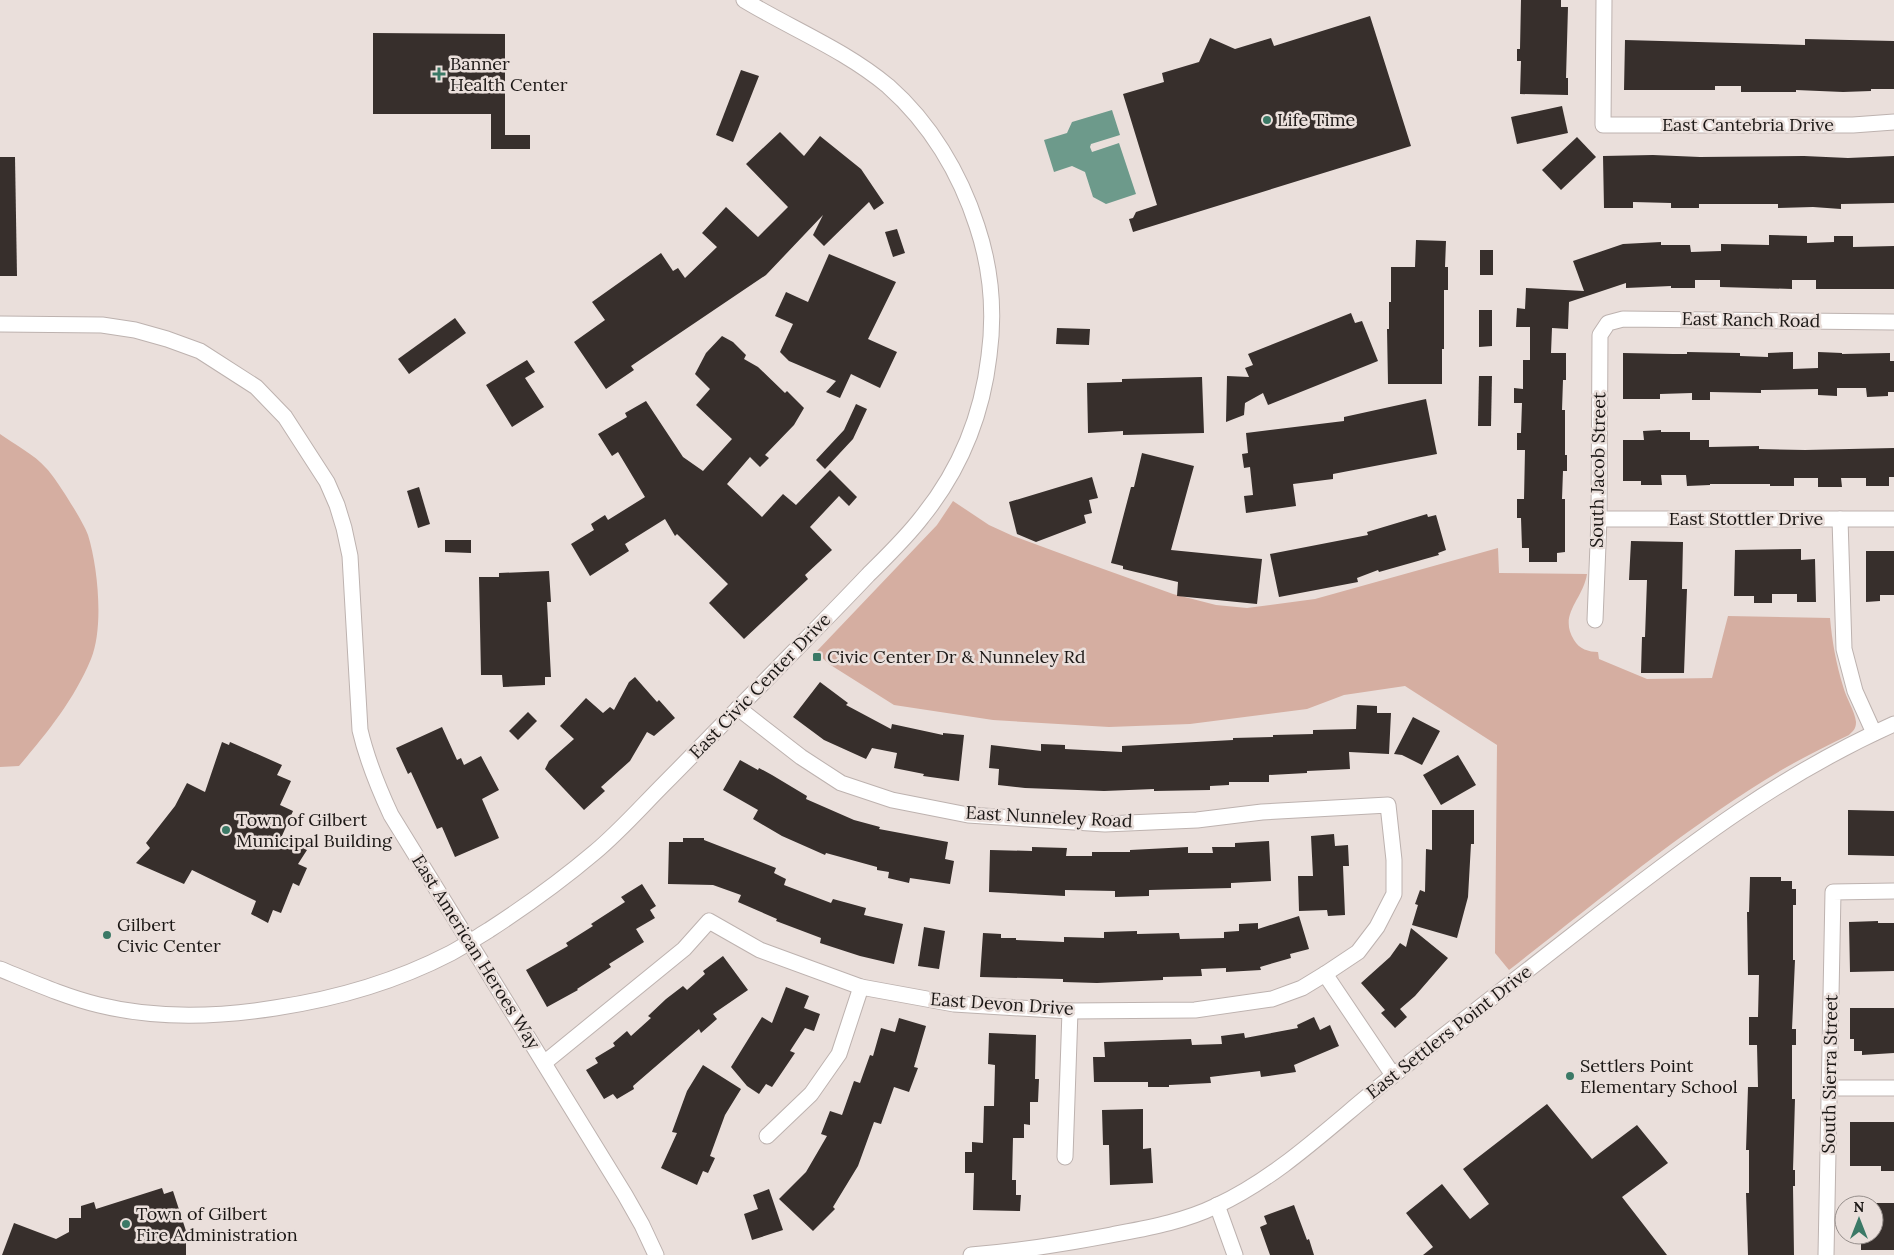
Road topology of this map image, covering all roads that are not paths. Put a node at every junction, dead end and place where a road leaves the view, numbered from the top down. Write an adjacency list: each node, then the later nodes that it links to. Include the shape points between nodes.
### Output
1 (744, 0): 11 (street, East Civic Center Drive, via 832,47 860,66 888,87 927,129 960,180 971,208 984,247 992,321 982,402 956,467 935,500 909,533)
2 (1604, 0): 3 (street, East Cantebria Drive, via 1603,125 1853,125)
3 (1894, 122)
4 (1894, 322): 5 (street, East Ranch Road, via 1623,319)
5 (1608, 323): 7 (street, South Jacob Street, via 1600,335)
6 (0, 324): 16 (street, East American Heroes Way, via 102,325 167,339 200,351 256,387 285,417 327,482 344,528 350,556 358,712 366,755 391,815)
7 (1599, 519): 8 (street, East Stottler Drive); 10 (street, South Jacob Street)
8 (1840, 519): 9 (street, East Stottler Drive); 13 (street, via 1844,649 1854,691)
9 (1894, 519)
10 (1595, 620)
11 (738, 708): 14 (street, East Nunneley Road, via 840,783 892,800 968,814 1105,824); 16 (street, East Civic Center Drive, via 595,852 540,895)
12 (1894, 724): 13 (street, East Settlers Point Drive)
13 (1874, 733): 22 (street, East Settlers Point Drive, via 1779,785 1720,823)
14 (1388, 805): 18 (street, East Devon Drive, via 1394,894 1377,927 1358,952)
15 (1894, 891): 23 (street, South Sierra Street, via 1833,892)
16 (469, 942): 17 (street, East Civic Center Drive, via 424,966 380,982 289,1006 242,1013 168,1014 116,1009); 21 (street, East American Heroes Way)
17 (0, 969)
18 (1325, 974): 20 (street, East Devon Drive, via 1272,999 1252,1002 1195,1010); 22 (street)
19 (862, 987): 20 (street, East Devon Drive, via 954,1004); 21 (street, East Devon Drive, via 760,950 709,921 684,949); 25 (street, via 839,1054 811,1094)
20 (1070, 1011): 26 (street)
21 (544, 1063): 28 (street, East American Heroes Way, via 629,1202)
22 (1393, 1075): 27 (street, East Settlers Point Drive, via 1292,1157 1251,1187)
23 (1830, 1088): 24 (street); 31 (street, South Sierra Street)
24 (1894, 1088)
25 (767, 1136)
26 (1065, 1157)
27 (1217, 1205): 29 (street, East Settlers Point Drive, via 1173,1222 1131,1231 1043,1248); 30 (street)
28 (656, 1255)
29 (971, 1255)
30 (1235, 1255)
31 (1826, 1255)

